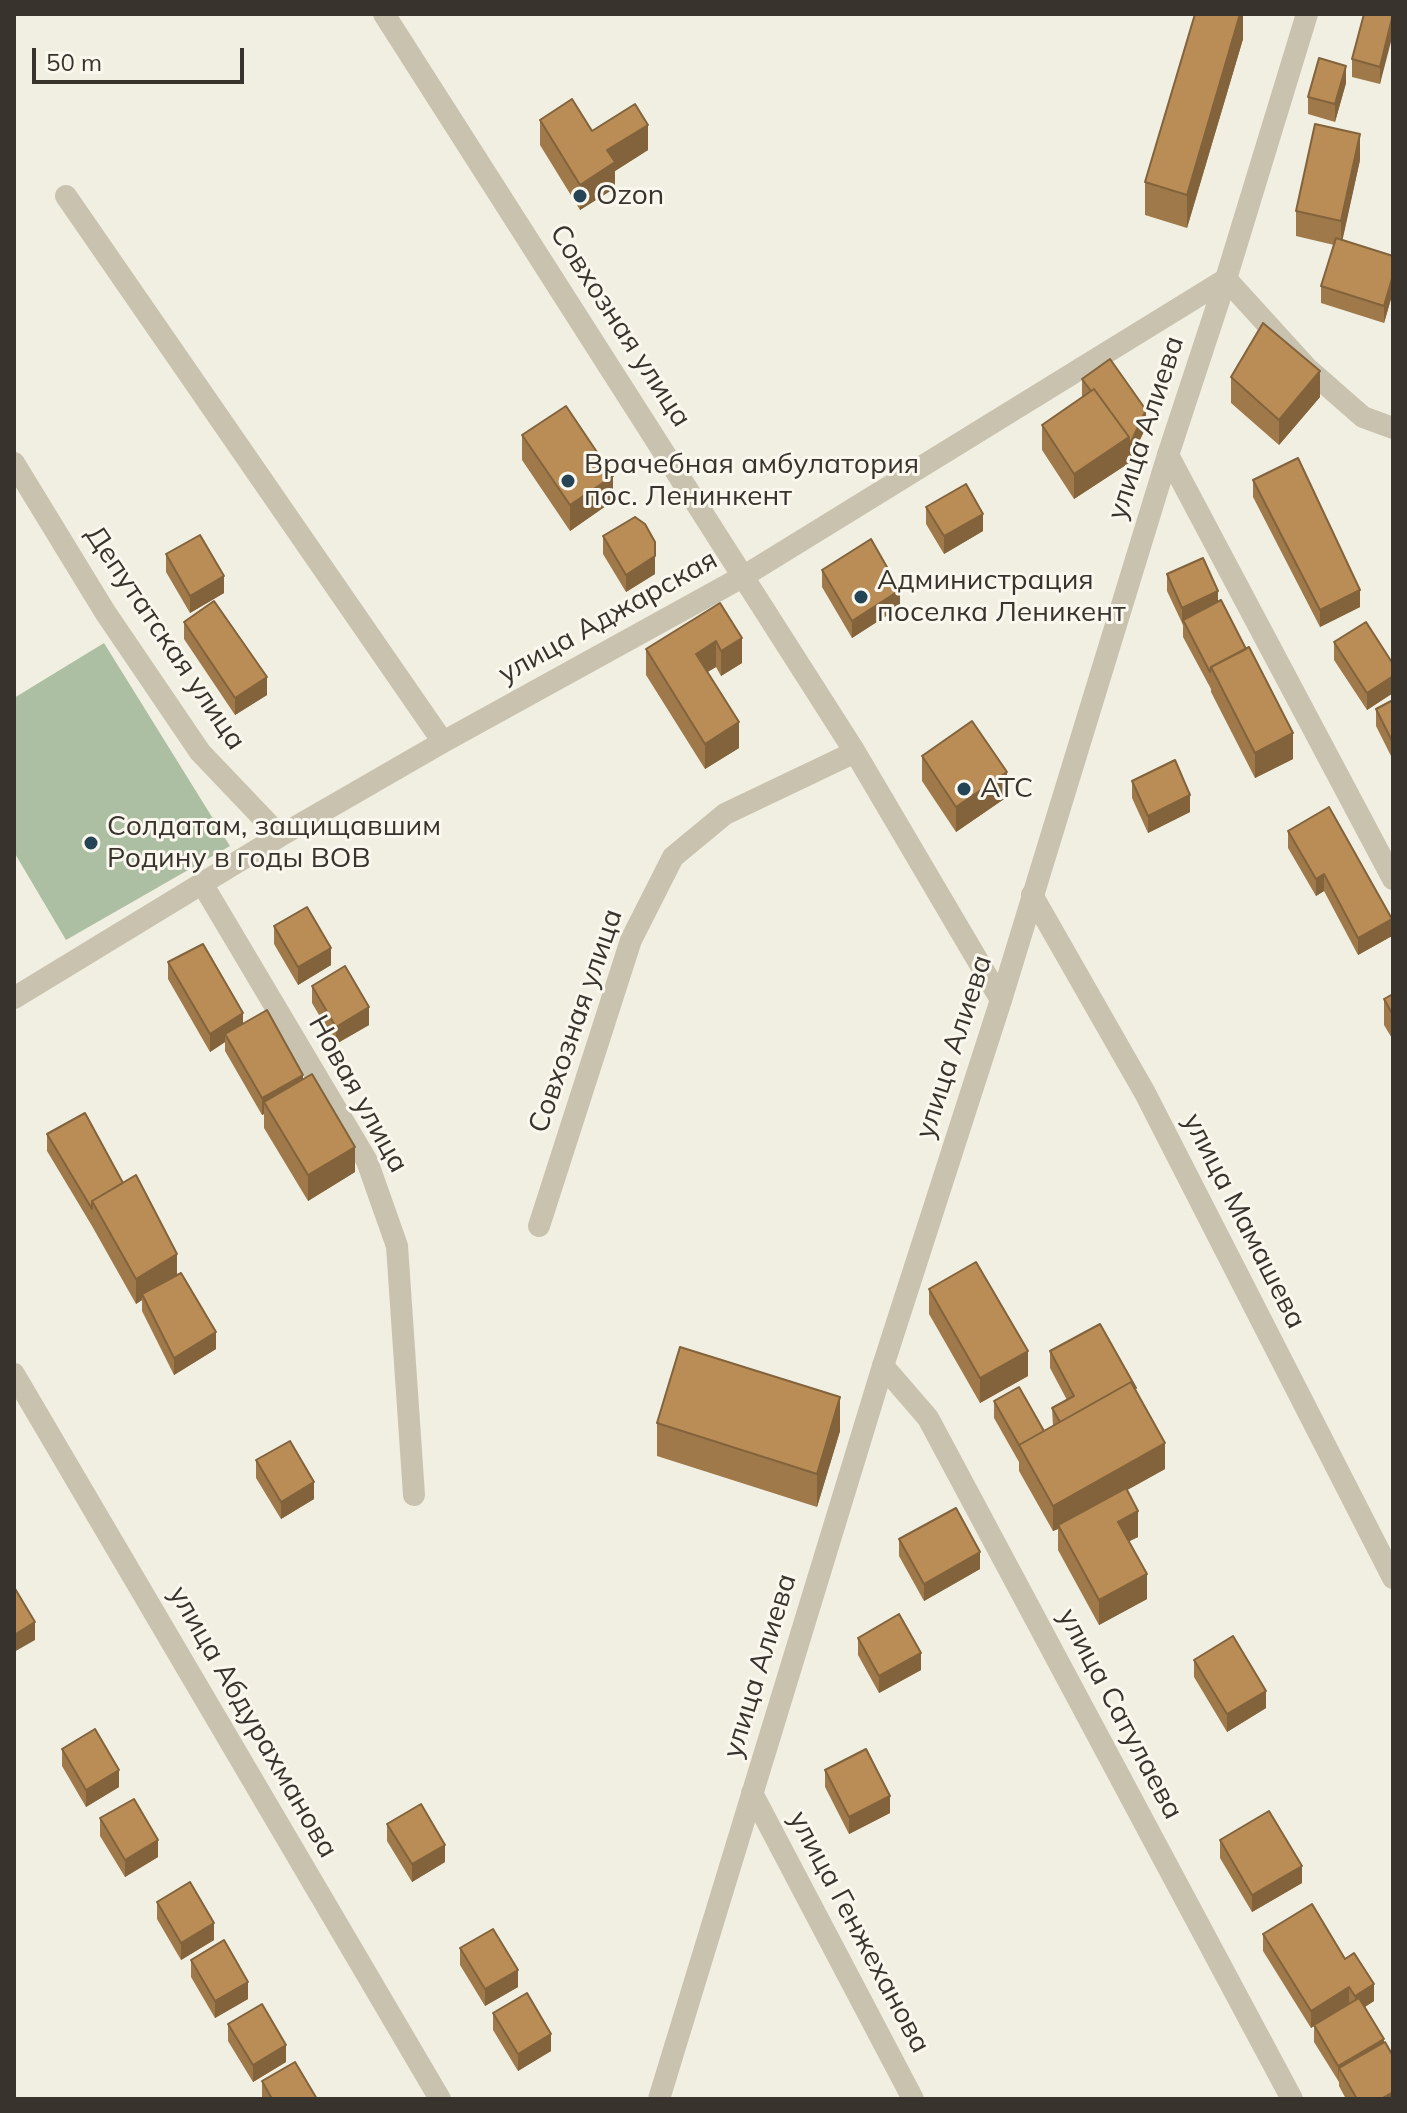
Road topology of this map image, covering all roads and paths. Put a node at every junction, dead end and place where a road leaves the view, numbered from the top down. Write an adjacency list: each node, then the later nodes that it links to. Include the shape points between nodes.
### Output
1 (384, 14): 8 (street, Совхозная улица)
2 (1307, 14): 4 (street, улица Алиева)
3 (66, 196): 9 (street)
4 (1226, 279): 5 (street, via 1307,368 1363,417); 6 (street, улица Алиева); 8 (street, улица Аджарская)
5 (1393, 428)
6 (1168, 455): 12 (street); 14 (street, улица Алиева)
7 (14, 463): 11 (street, Депутатская улица, via 105,612 200,752)
8 (744, 576): 9 (street, улица Аджарская); 10 (street, Совхозная улица)
9 (443, 742): 11 (street, улица Аджарская)
10 (855, 752): 16 (street, Совхозная улица); 17 (street, Совхозная улица, via 725,814 673,857 631,940)
11 (280, 836): 13 (street, улица Аджарская)
12 (1393, 879)
13 (203, 885): 15 (street, улица Аджарская); 20 (street, Новая улица, via 367,1161 397,1246)
14 (1032, 895): 16 (street, улица Алиева); 21 (street, улица Мамашева, via 1145,1093)
15 (14, 998)
16 (1001, 1000): 18 (street, улица Алиева)
17 (539, 1226)
18 (883, 1366): 22 (street, улица Алиева); 26 (street, улица Сатулаева, via 928,1418)
19 (14, 1374): 23 (street, улица Абдурахманова)
20 (414, 1495)
21 (1393, 1578)
22 (752, 1793): 24 (street, улица Алиева); 25 (street, улица Генжеханова)
23 (440, 2099)
24 (659, 2099)
25 (913, 2099)
26 (1292, 2099)

